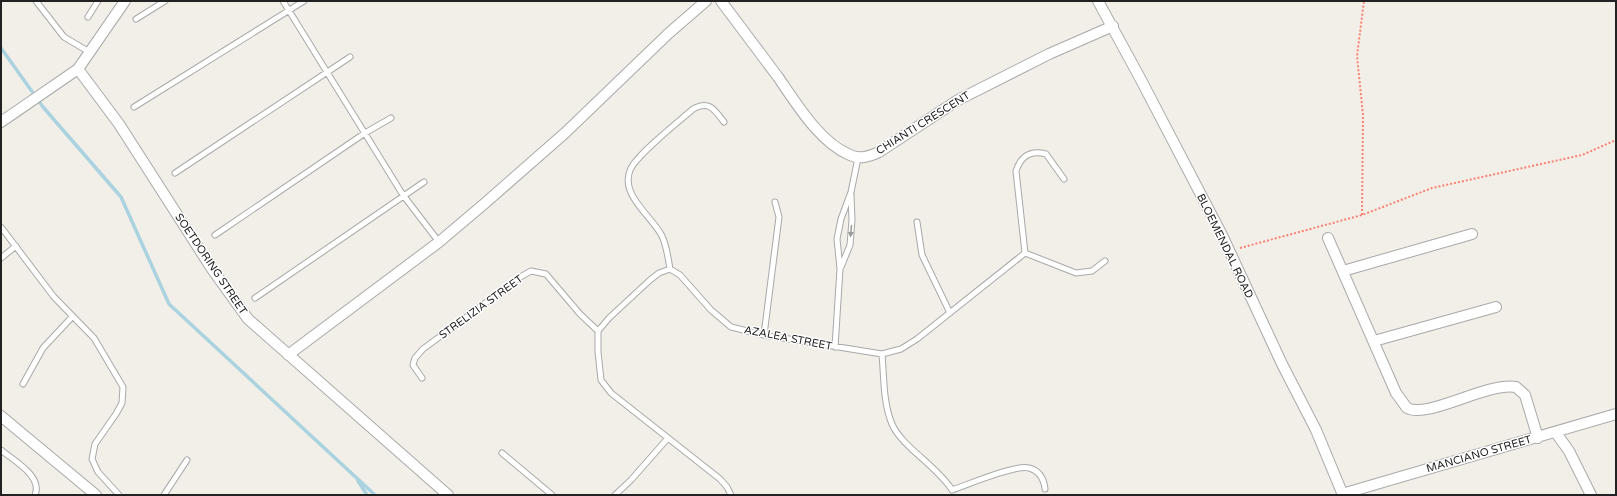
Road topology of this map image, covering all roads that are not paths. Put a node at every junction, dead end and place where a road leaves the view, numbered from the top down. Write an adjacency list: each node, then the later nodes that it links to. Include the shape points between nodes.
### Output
1 (36, 1): 14 (lane, via 64,37)
2 (98, 1): 11 (lane)
3 (124, 1): 14 (street)
4 (165, 1): 12 (lane)
5 (283, 1): 10 (lane)
6 (304, 1): 10 (lane)
7 (706, 1): 35 (street, via 565,133)
8 (721, 1): 23 (street, via 802,111 838,148)
9 (1098, 1): 13 (street, BLOEMENDAL ROAD)
10 (289, 10): 17 (lane); 18 (lane)
11 (88, 17)
12 (136, 19)
13 (1113, 26): 23 (street, CHIANTI CRESCENT, via 1049,54 958,100 880,152); 65 (street, BLOEMENDAL ROAD, via 1229,251 1316,430)
14 (90, 52): 16 (street)
15 (350, 57): 17 (lane)
16 (78, 69): 20 (street); 52 (street, SOETDORING STREET, via 119,124 230,296 248,319)
17 (327, 71): 22 (lane); 24 (lane)
18 (134, 107)
19 (391, 118): 22 (lane)
20 (1, 122)
21 (724, 122): 40 (lane, via 709,106 701,105 693,109 631,167 628,176 633,197 661,235)
22 (365, 133): 28 (lane); 33 (lane)
23 (858, 158): 27 (lane)
24 (175, 173)
25 (1064, 179): 37 (lane, via 1046,154 1031,153 1023,157 1019,164 1016,171)
26 (424, 182): 28 (lane)
27 (851, 192): 41 (lane, one-way to 41, via 850,245); 41 (lane, via 837,239)
28 (403, 195): 35 (lane); 43 (lane)
29 (775, 202): 48 (lane, via 779,217)
30 (917, 222): 45 (lane, via 922,254)
31 (1, 227): 36 (lane)
32 (1472, 234): 42 (street)
33 (215, 235)
34 (1328, 238): 42 (street)
35 (439, 242): 52 (street)
36 (16, 246): 38 (lane); 46 (lane)
37 (1025, 253): 39 (lane, via 1076,273 1092,271); 45 (lane)
38 (1, 258)
39 (1105, 261)
40 (670, 269): 47 (lane, via 650,280); 48 (lane, AZALEA STREET, via 680,275 731,327)
41 (840, 269): 50 (lane)
42 (1343, 271): 49 (street)
43 (255, 298)
44 (1496, 307): 49 (street)
45 (950, 313): 51 (lane, via 901,349)
46 (72, 317): 54 (lane, via 43,348); 68 (lane, via 94,338 123,387 122,403 95,444 92,459 98,472)
47 (598, 331): 53 (lane, STRELIZIA STREET, via 546,274 531,271 423,349 415,358 413,365); 58 (lane, via 600,373 604,386)
48 (764, 335): 50 (lane, AZALEA STREET)
49 (1374, 341): 59 (street, via 1396,393 1407,408 1422,410 1497,387 1516,387 1525,395)
50 (835, 347): 51 (lane, AZALEA STREET)
51 (882, 354): 64 (lane, via 888,411 892,425 897,434 939,473)
52 (288, 355): 70 (street, SOETDORING STREET)
53 (422, 378)
54 (23, 384)
55 (1616, 414): 57 (street, MANCIANO STREET)
56 (1, 416): 67 (street)
57 (1556, 432): 59 (street, MANCIANO STREET); 74 (street, via 1569,451)
58 (668, 438): 72 (lane); 73 (lane, via 720,479)
59 (1538, 438): 65 (street, MANCIANO STREET)
60 (1, 450): 66 (lane, via 34,479 37,488)
61 (502, 454): 71 (lane)
62 (187, 460): 69 (lane)
63 (1045, 489): 64 (lane, via 1044,480 1038,473 1029,468 1016,468)
64 (952, 492)
65 (1343, 494)
66 (35, 495)
67 (96, 495)
68 (119, 495)
69 (164, 495)
70 (448, 495)
71 (552, 495)
72 (615, 495)
73 (731, 495)
74 (1591, 495)

